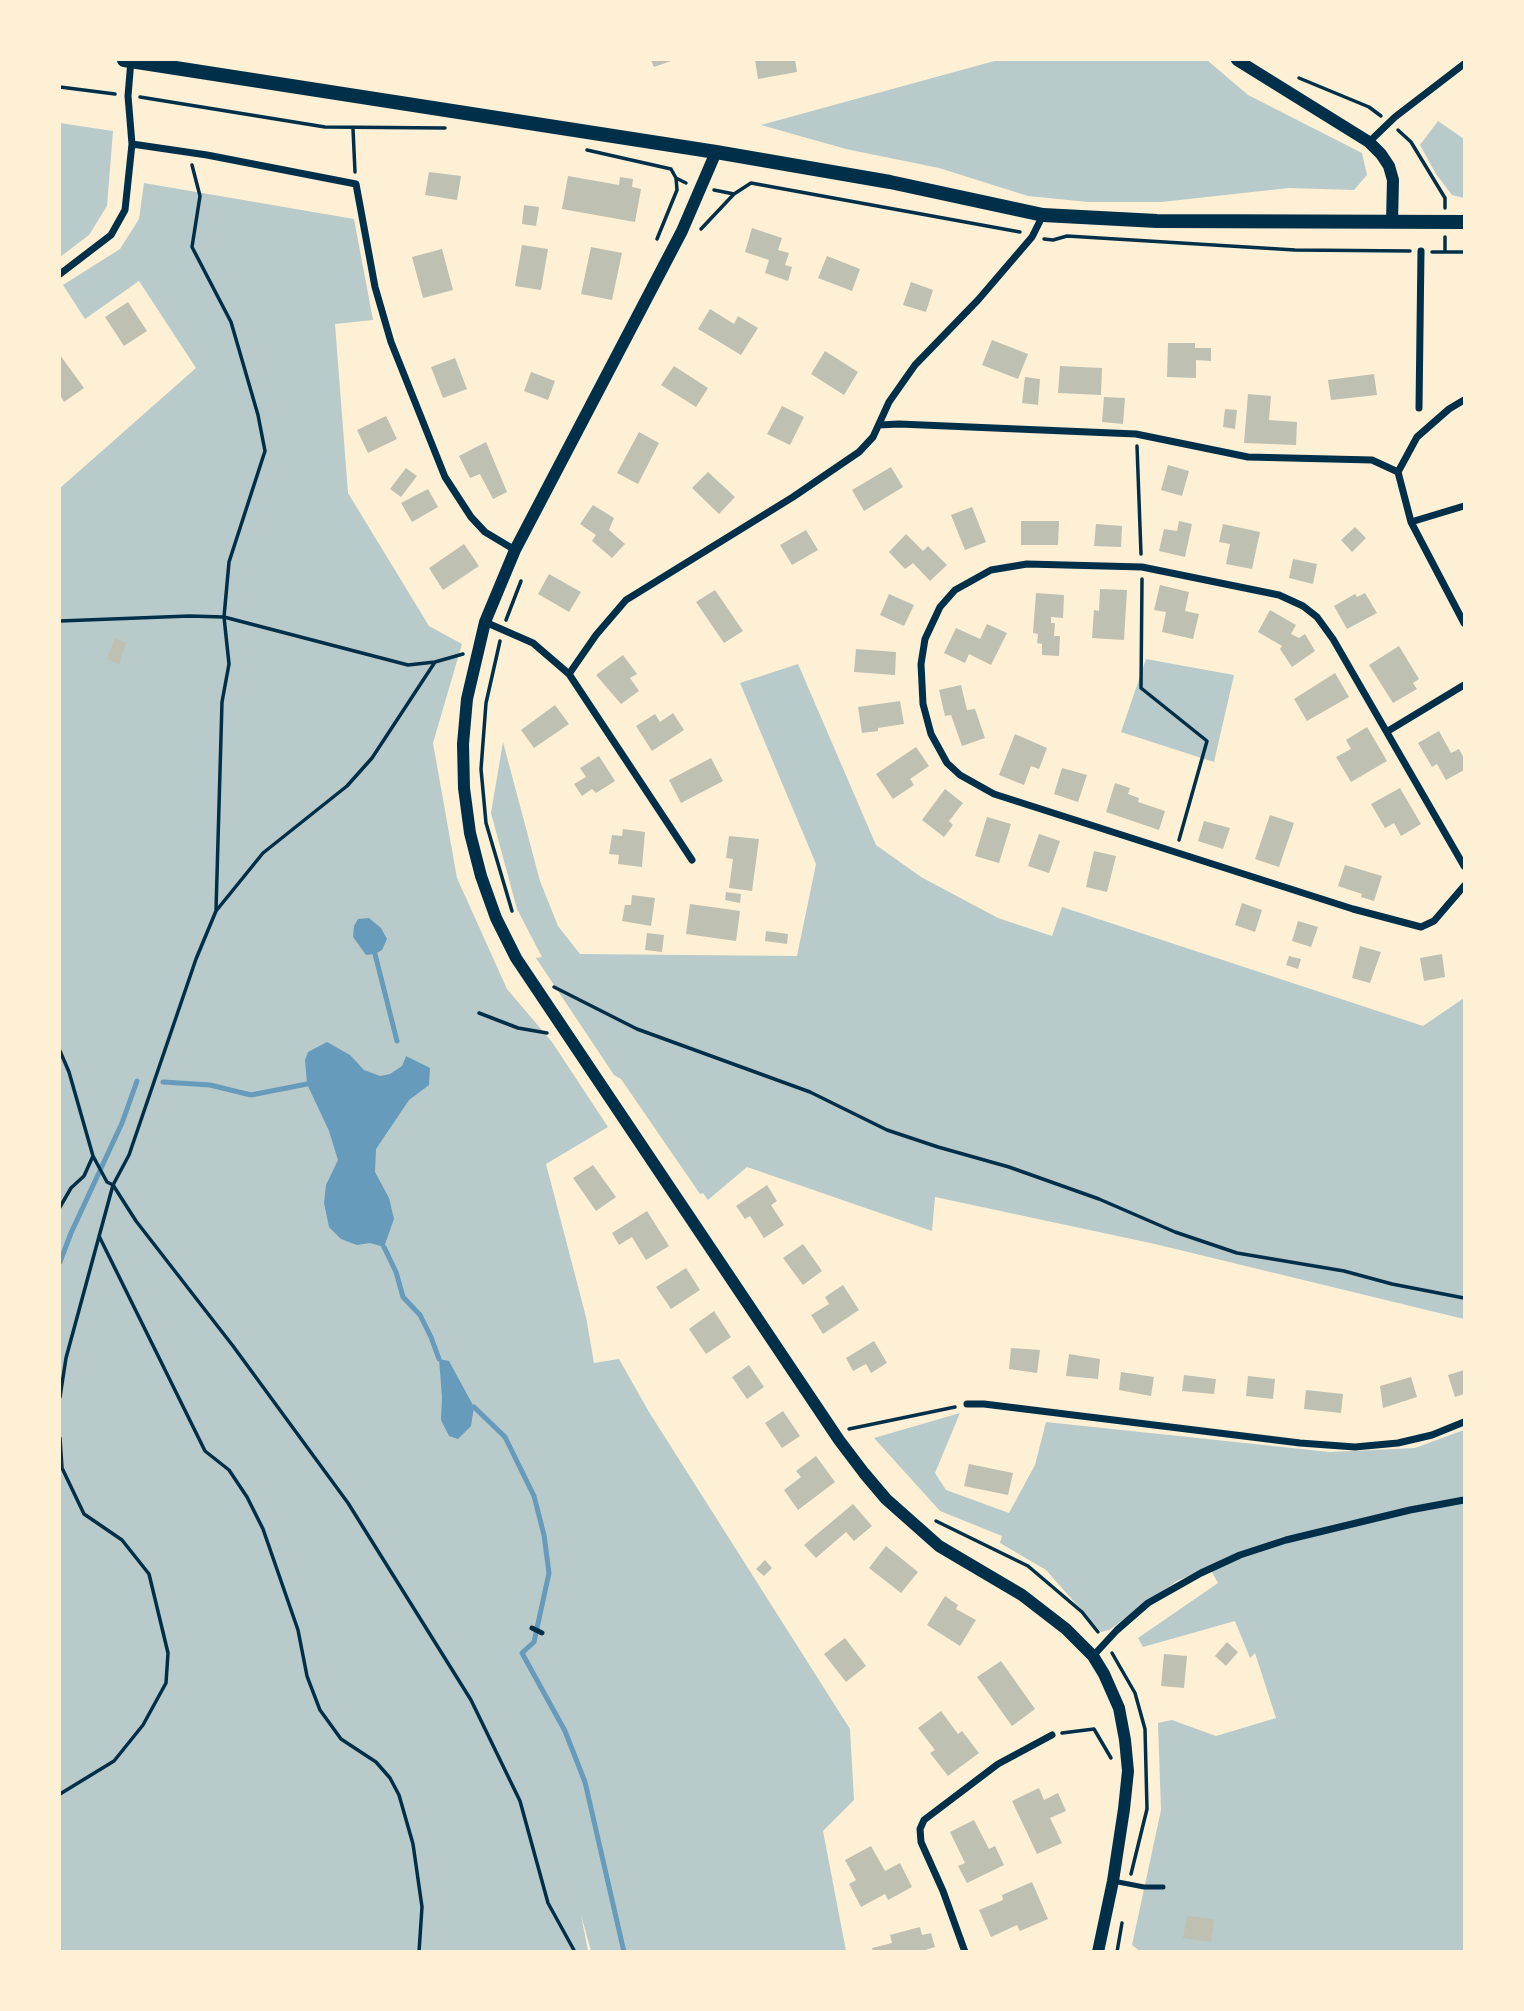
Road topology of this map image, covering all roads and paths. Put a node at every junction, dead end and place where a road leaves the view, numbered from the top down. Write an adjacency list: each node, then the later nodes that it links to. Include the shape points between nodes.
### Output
1 (124, 60): 2 (main road)
2 (131, 60): 6 (street); 12 (main road)
3 (1237, 60): 9 (street)
4 (1465, 64): 9 (street)
5 (60, 87): 6 (path)
6 (128, 96): 8 (path); 10 (street)
7 (447, 128): 8 (path)
8 (353, 129): 15 (path)
9 (1369, 142): 18 (street, via 1389,166)
10 (132, 144): 15 (street); 24 (street, via 125,210 111,235)
11 (576, 148): 14 (path, via 671,169)
12 (716, 152): 16 (street); 17 (main road)
13 (192, 165): 34 (path, via 200,196 192,247 231,322 265,451 229,562)
14 (676, 178): 16 (path); 21 (path, via 677,190)
15 (356, 184): 32 (street, via 375,287 391,342 445,477 485,532)
16 (702, 187): 20 (path, via 734,194 751,183); 32 (street)
17 (1043, 215): 18 (main road, via 1157,221); 20 (street)
18 (1392, 221): 19 (main road)
19 (1465, 222)
20 (1032, 237): 22 (path, via 1295,250); 27 (street, via 915,366)
21 (657, 239)
22 (1421, 251): 23 (path); 26 (street)
23 (1465, 252)
24 (60, 274)
25 (1465, 400): 29 (street, via 1418,437)
26 (1419, 408)
27 (879, 425): 28 (street); 39 (street, via 859,452 626,600)
28 (1136, 433): 29 (street, via 1248,457 1372,460); 33 (path)
29 (1398, 472): 31 (street)
30 (1465, 506): 31 (street)
31 (1411, 523): 37 (street)
32 (515, 550): 36 (street)
33 (1142, 568): 41 (street, via 1279,595 1303,606 1334,639); 42 (path, via 1141,688 1208,741); 42 (street, via 1027,565 991,570 955,590 940,607 925,639 923,704 930,734 947,763 976,786)
34 (224, 617): 35 (path); 46 (path, via 229,664 222,702); 46 (path, via 390,662 435,662 372,758 319,810 263,853)
35 (60, 621)
36 (485, 622): 39 (street, via 533,643); 50 (street, via 467,699 463,744 470,833 496,918)
37 (1465, 623)
38 (495, 661): 47 (path, via 486,703 481,769 486,822)
39 (569, 674): 43 (street)
40 (1465, 685): 41 (street)
41 (1388, 731): 44 (street)
42 (1175, 852): 45 (street, via 1420,927 1433,921)
43 (692, 860)
44 (1465, 866)
45 (1465, 886)
46 (216, 911): 53 (path, via 129,1155)
47 (515, 922)
48 (557, 996): 56 (path, via 549,984 637,1029 810,1092 887,1130 1009,1167 1175,1232 1237,1252)
49 (480, 1013): 50 (path, via 517,1028 546,1034)
50 (564, 1032): 67 (street, via 839,1440 886,1499 939,1546 1022,1595)
51 (60, 1051): 52 (path)
52 (93, 1156): 53 (path); 54 (path, via 85,1176)
53 (113, 1185): 55 (path); 76 (path, via 348,1503 471,1700 520,1801 548,1903)
54 (60, 1207)
55 (98, 1234): 57 (path); 75 (path, via 205,1451 229,1470 263,1529 320,1710 341,1739 376,1762 399,1796 413,1844 422,1907)
56 (1465, 1298)
57 (60, 1397)
58 (967, 1404): 59 (street, via 1355,1447 1398,1443); 61 (path, via 849,1429)
59 (1465, 1422)
60 (60, 1438): 70 (path, via 62,1468 83,1514 122,1540 149,1574 168,1653 166,1683 144,1726 114,1761)
61 (856, 1438)
62 (1465, 1500): 66 (street, via 1286,1540 1240,1555 1148,1603)
63 (935, 1521): 66 (path, via 1028,1566 1082,1612)
64 (532, 1628): 65 (lane)
65 (542, 1633)
66 (1105, 1643): 67 (street); 72 (path, via 1135,1693 1145,1729 1147,1809)
67 (1093, 1656): 71 (street, via 1119,1709 1128,1771)
68 (1052, 1735): 69 (path, via 1094,1728); 77 (street, via 998,1764 924,1820 920,1829 920,1842)
69 (1115, 1766)
70 (60, 1794)
71 (1113, 1881): 72 (lane); 78 (street)
72 (1129, 1883): 73 (lane)
73 (1163, 1887)
74 (1123, 1917): 79 (path)
75 (419, 1951)
76 (575, 1951)
77 (965, 1951)
78 (1098, 1951)
79 (1117, 1951)

